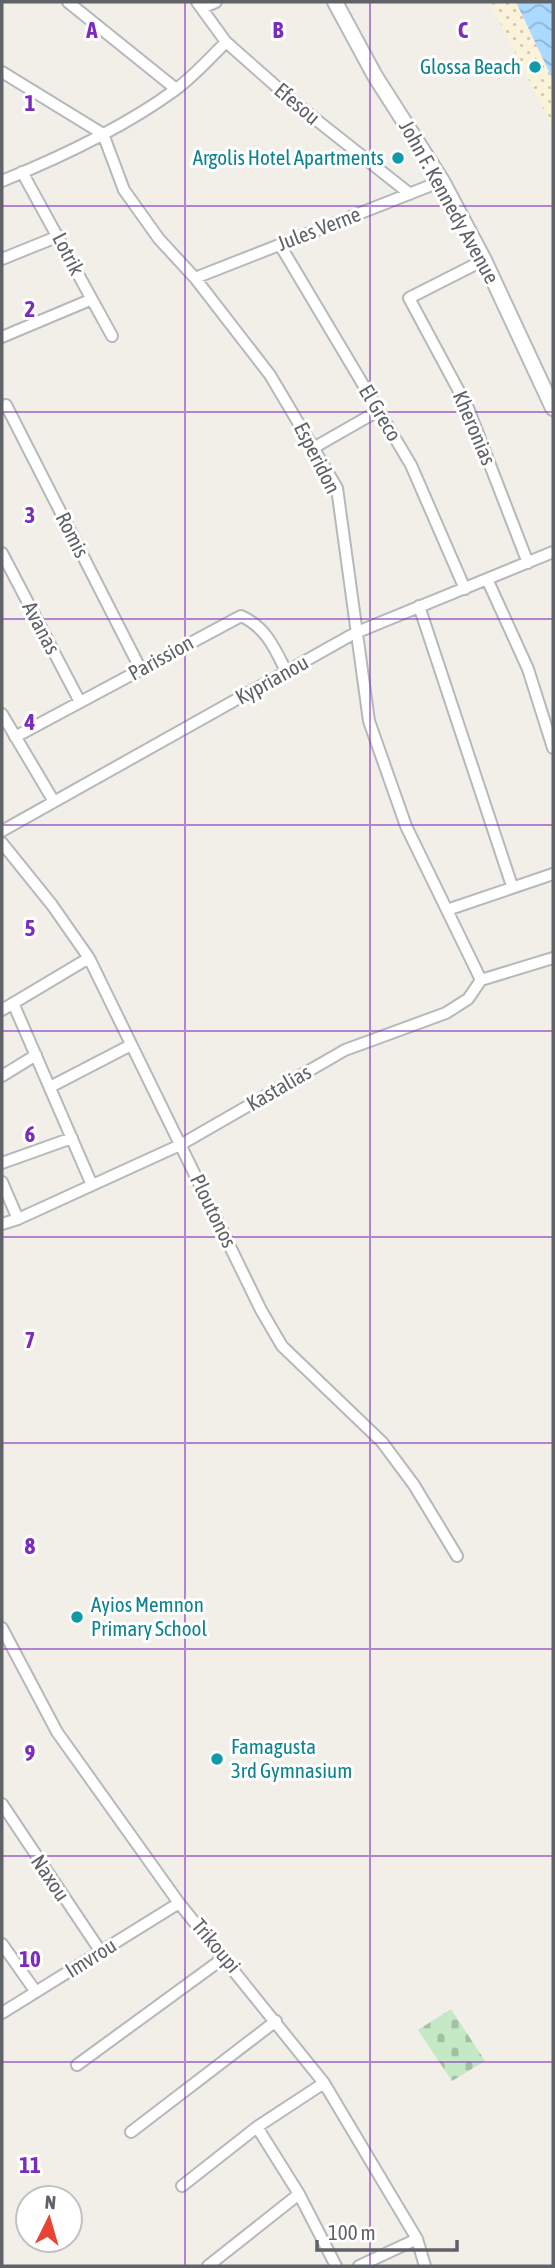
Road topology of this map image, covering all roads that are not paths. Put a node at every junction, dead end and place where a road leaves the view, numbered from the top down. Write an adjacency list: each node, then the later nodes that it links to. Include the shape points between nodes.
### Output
1 (68, 2): 7 (street)
2 (216, 2): 4 (street)
3 (335, 2): 11 (street, John F. Kennedy Avenue, via 375,76)
4 (199, 5): 5 (street, Efesou)
5 (226, 42): 7 (street); 12 (street, Efesou)
6 (2, 72): 8 (street)
7 (176, 89): 8 (street)
8 (103, 134): 9 (street); 17 (street, Esperidon, via 124,190 159,239)
9 (22, 173): 10 (street); 13 (street, Lotrik)
10 (2, 181)
11 (442, 181): 12 (street, Jules Verne); 16 (street, John F. Kennedy Avenue)
12 (410, 194): 14 (street, Jules Verne)
13 (59, 236): 15 (street); 18 (street, Lotrik)
14 (280, 245): 17 (street, Jules Verne); 23 (street, El Greco)
15 (2, 259)
16 (484, 260): 22 (street, John F. Kennedy Avenue); 27 (street, Kheronias, via 409,298 468,408)
17 (195, 278): 24 (street, Esperidon, via 270,375)
18 (90, 300): 19 (street, Lotrik); 20 (street)
19 (112, 336)
20 (2, 337)
21 (2, 407): 32 (street, Romis, via 6,405)
22 (553, 408)
23 (378, 411): 24 (street); 29 (street, El Greco, via 411,465)
24 (315, 447): 31 (street, Esperidon, via 337,488)
25 (553, 552): 27 (street, Kyprianou)
26 (2, 553): 34 (street, Avanas)
27 (528, 563): 28 (street, Kyprianou)
28 (487, 579): 29 (street, Kyprianou); 37 (street, via 528,668)
29 (465, 589): 30 (street, Kyprianou)
30 (419, 606): 31 (street, Kyprianou); 42 (street)
31 (355, 633): 33 (street, Kyprianou); 43 (street, Esperidon, via 369,721 406,827)
32 (141, 670): 33 (street, Parission, via 241,616 256,622); 34 (street, Parission)
33 (287, 673): 38 (street, Kyprianou)
34 (80, 702): 36 (street, Parission)
35 (2, 714): 36 (street)
36 (16, 737): 38 (street)
37 (553, 748)
38 (53, 800): 39 (street, Kyprianou)
39 (2, 831)
40 (2, 843): 44 (street, Ploutonos)
41 (553, 874): 42 (street)
42 (512, 886): 43 (street)
43 (447, 911): 46 (street, Esperidon)
44 (89, 958): 47 (street); 49 (street, Ploutonos)
45 (553, 958): 46 (street)
46 (481, 980): 54 (street, Kastalias, via 468,999 446,1013 345,1050)
47 (13, 1003): 48 (street); 50 (street)
48 (2, 1010)
49 (131, 1045): 52 (street); 54 (street, Ploutonos)
50 (36, 1055): 51 (street); 52 (street)
51 (2, 1076)
52 (50, 1087): 53 (street)
53 (72, 1138): 55 (street); 57 (street)
54 (180, 1145): 57 (street, Kastalias); 60 (street, Ploutonos, via 282,1346 382,1442)
55 (2, 1163)
56 (2, 1182): 58 (street)
57 (92, 1185): 58 (street, Kastalias)
58 (18, 1219): 59 (street, Kastalias)
59 (2, 1224)
60 (457, 1556)
61 (2, 1628): 62 (street, Trikoupi)
62 (5, 1642): 64 (street, Trikoupi, via 57,1732)
63 (2, 1804): 66 (street, Naxou)
64 (179, 1903): 66 (street, Imvrou); 67 (street, Trikoupi)
65 (2, 1944): 68 (street)
66 (101, 1952): 68 (street, Imvrou)
67 (225, 1957): 70 (street, Trikoupi); 71 (street)
68 (36, 1992): 69 (street, Imvrou)
69 (2, 2012)
70 (276, 2021): 72 (street, Trikoupi); 74 (street)
71 (78, 2064)
72 (324, 2083): 73 (street); 77 (street, Trikoupi)
73 (257, 2127): 75 (street); 76 (street)
74 (131, 2132)
75 (182, 2186)
76 (299, 2194): 78 (street); 79 (street)
77 (417, 2238): 80 (street); 81 (street, Trikoupi)
78 (208, 2266)
79 (336, 2266)
80 (359, 2266)
81 (425, 2266)

